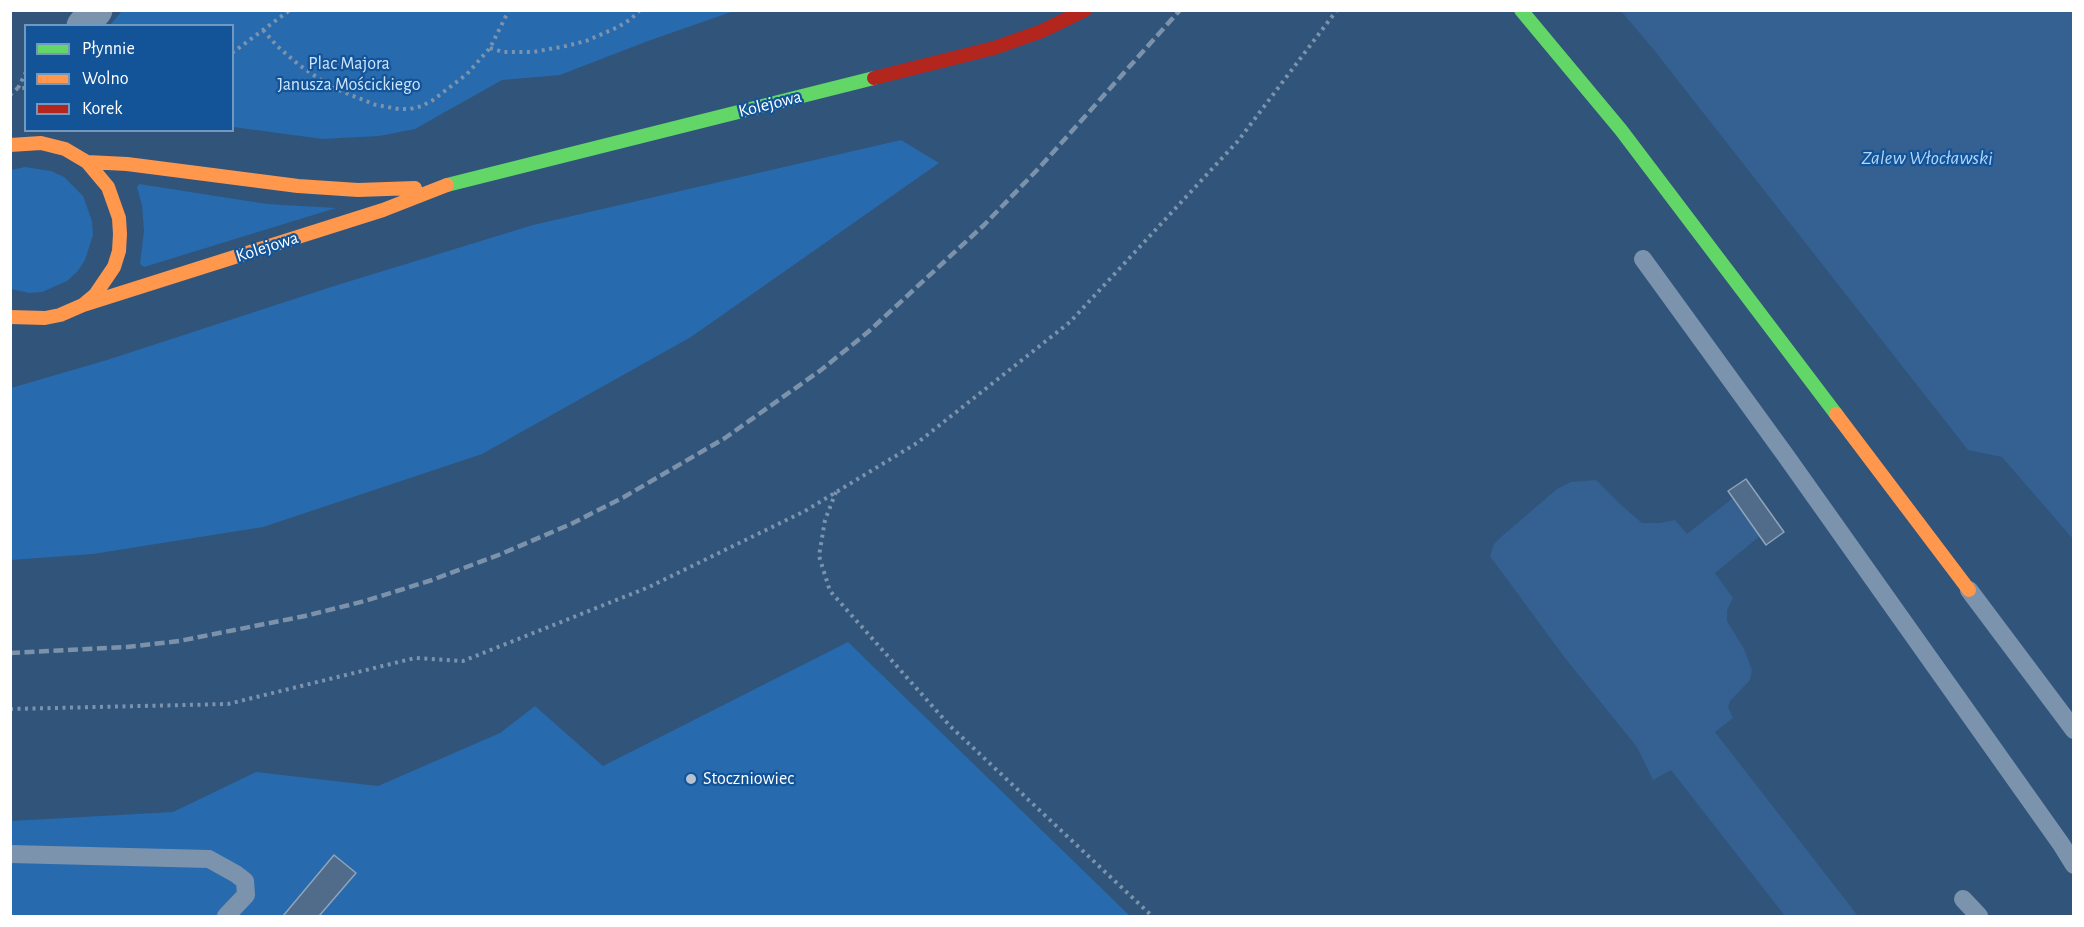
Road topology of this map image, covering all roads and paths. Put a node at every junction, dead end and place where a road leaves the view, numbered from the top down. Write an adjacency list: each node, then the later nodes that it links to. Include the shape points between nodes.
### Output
1 (96, 10): 8 (street)
2 (290, 10): 9 (path)
3 (509, 10): 10 (path)
4 (640, 10): 10 (path, via 618,27 566,46 533,52)
5 (1085, 10): 18 (main road, Kolejowa, via 994,48)
6 (1337, 10): 22 (path, via 1238,141 1070,322 916,443)
7 (1521, 10): 23 (main road, via 1628,139)
8 (86, 24)
9 (263, 30): 10 (path, via 287,56 315,77 351,96 399,109 422,106 445,93); 11 (path)
10 (490, 48)
11 (234, 52)
12 (24, 76): 13 (path)
13 (18, 88): 14 (path); 15 (path)
14 (24, 88)
15 (10, 95)
16 (31, 139): 17 (main road, via 65,149)
17 (87, 162): 18 (main road, Kolejowa, via 298,186 399,190); 20 (main road, via 108,187 120,234 116,259 106,281)
18 (450, 184): 20 (main road, Kolejowa, via 383,210)
19 (1643, 259): 27 (lane, via 1793,465)
20 (83, 305): 21 (main road, Kolejowa, via 45,318)
21 (10, 317)
22 (837, 491): 24 (path, via 805,511 649,587 463,661 415,658 228,704); 30 (path, via 825,520 819,556 830,591 950,726)
23 (1969, 590): 25 (lane)
24 (10, 709)
25 (2073, 730)
26 (10, 854): 29 (lane, via 209,859 245,881 246,895)
27 (2073, 865)
28 (1963, 899): 31 (lane)
29 (226, 916)
30 (1152, 916)
31 (1979, 916)

